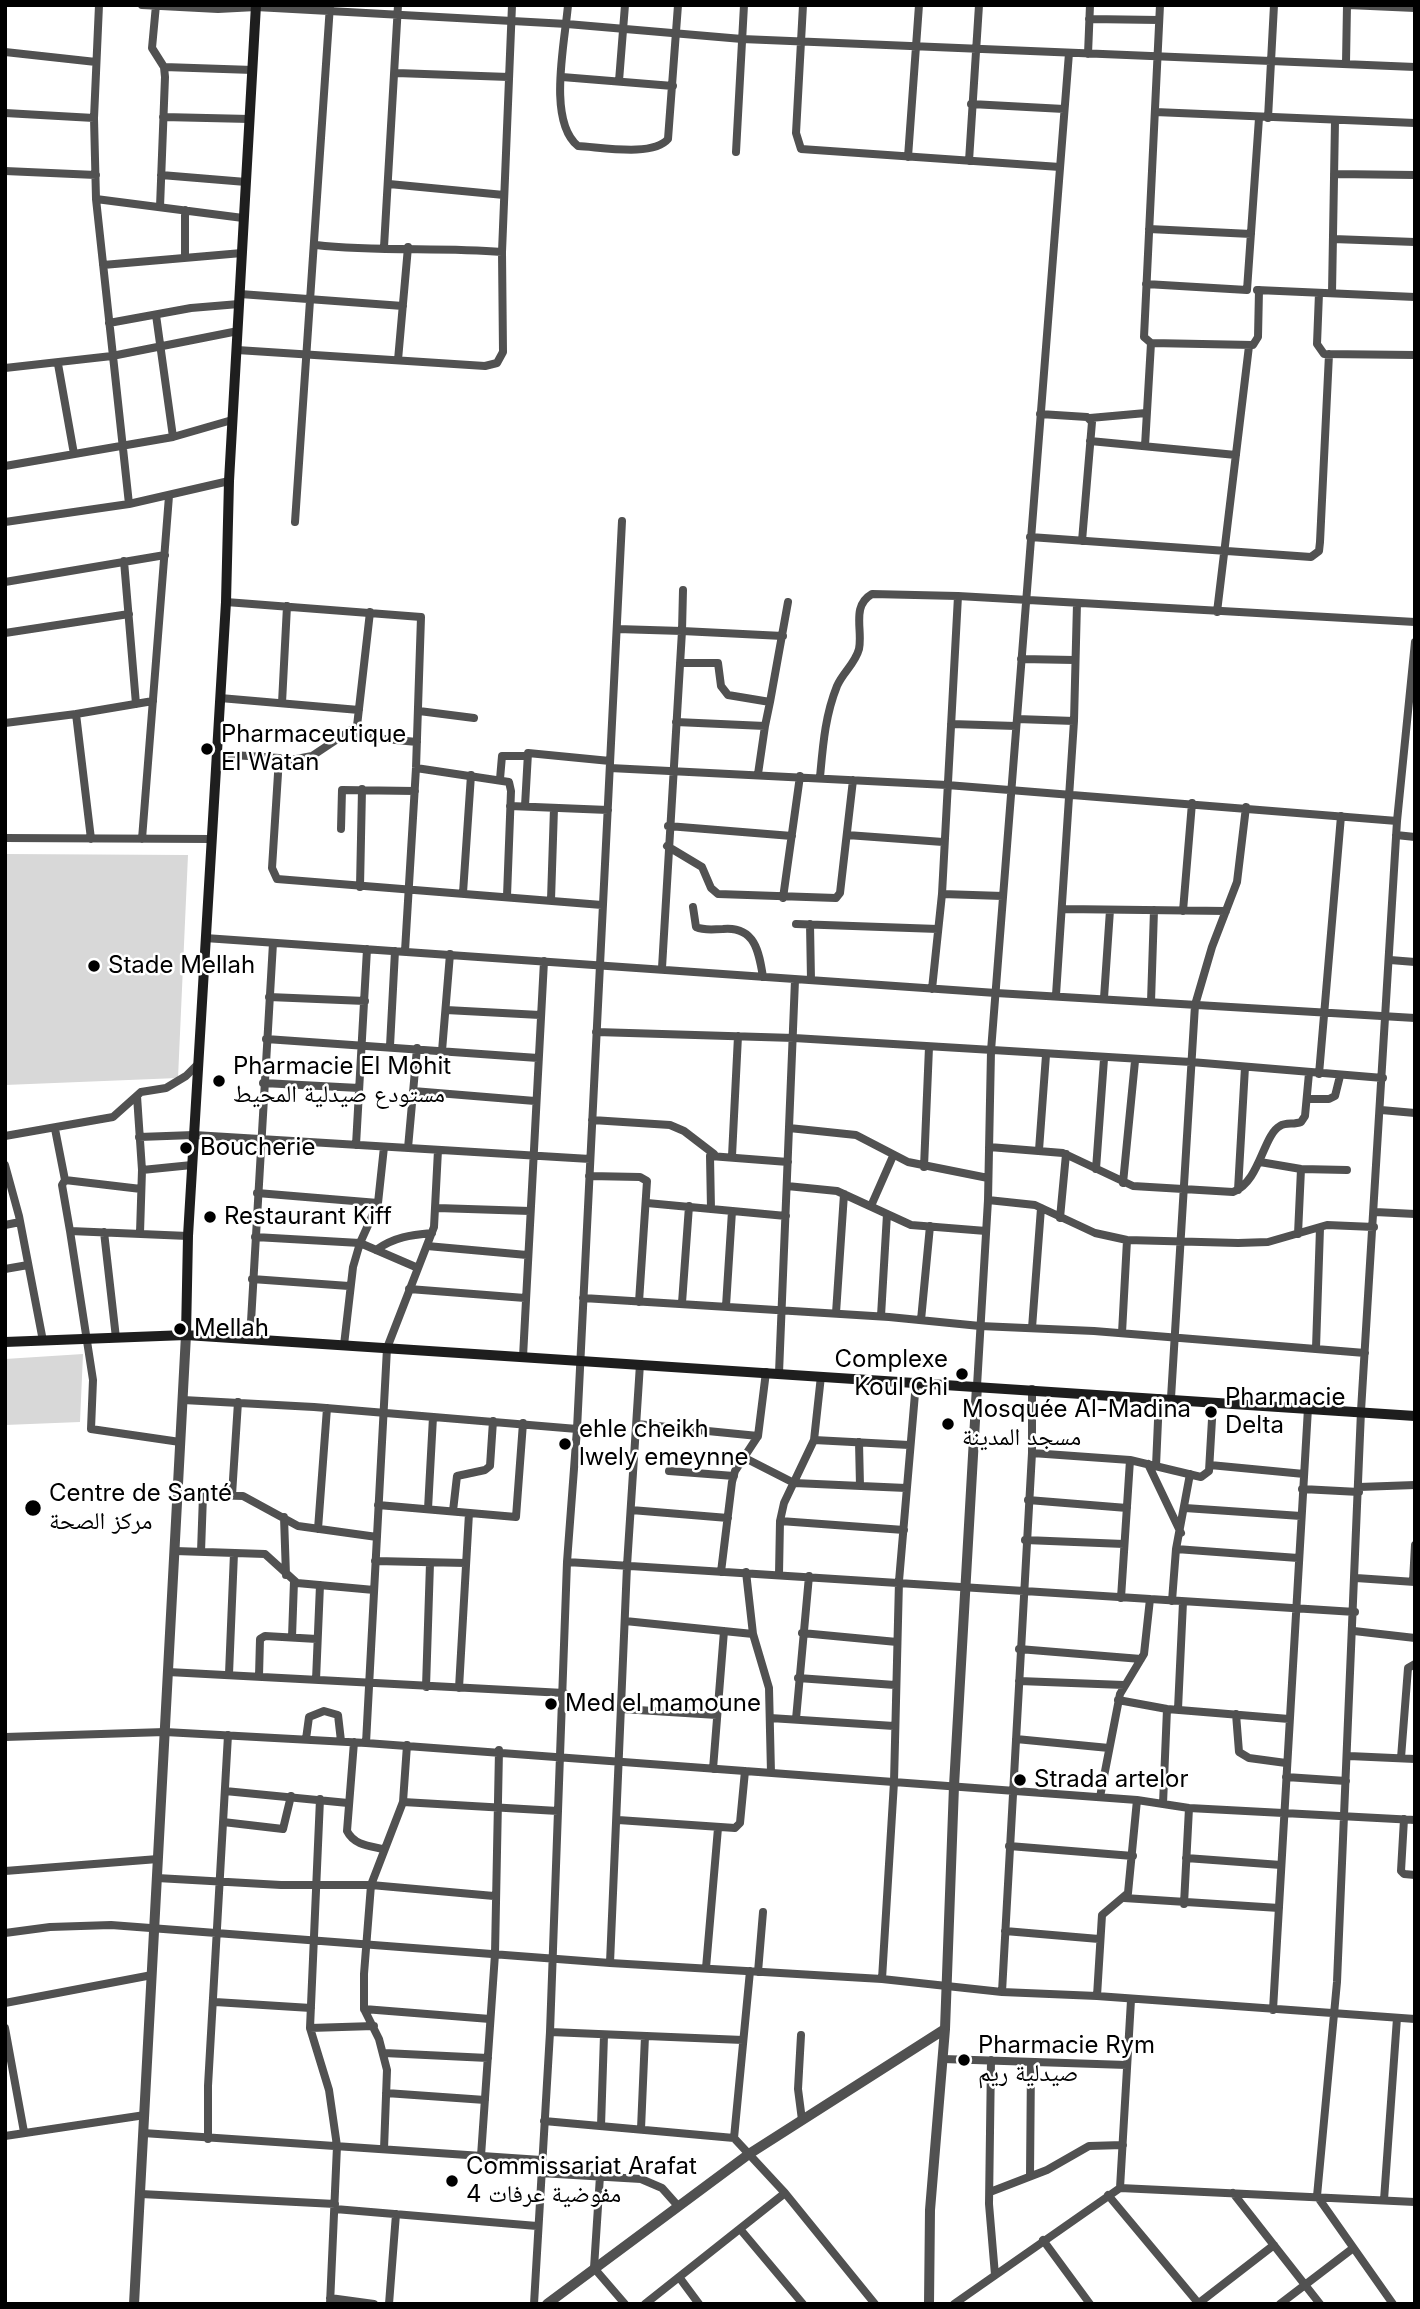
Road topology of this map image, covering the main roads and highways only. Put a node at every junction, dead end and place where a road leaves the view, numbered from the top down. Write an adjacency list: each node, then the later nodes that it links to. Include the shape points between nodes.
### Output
1 (256, 6): 2 (main road)
2 (186, 1335): 3 (main road); 4 (main road)
3 (5, 1342)
4 (1415, 1416)

